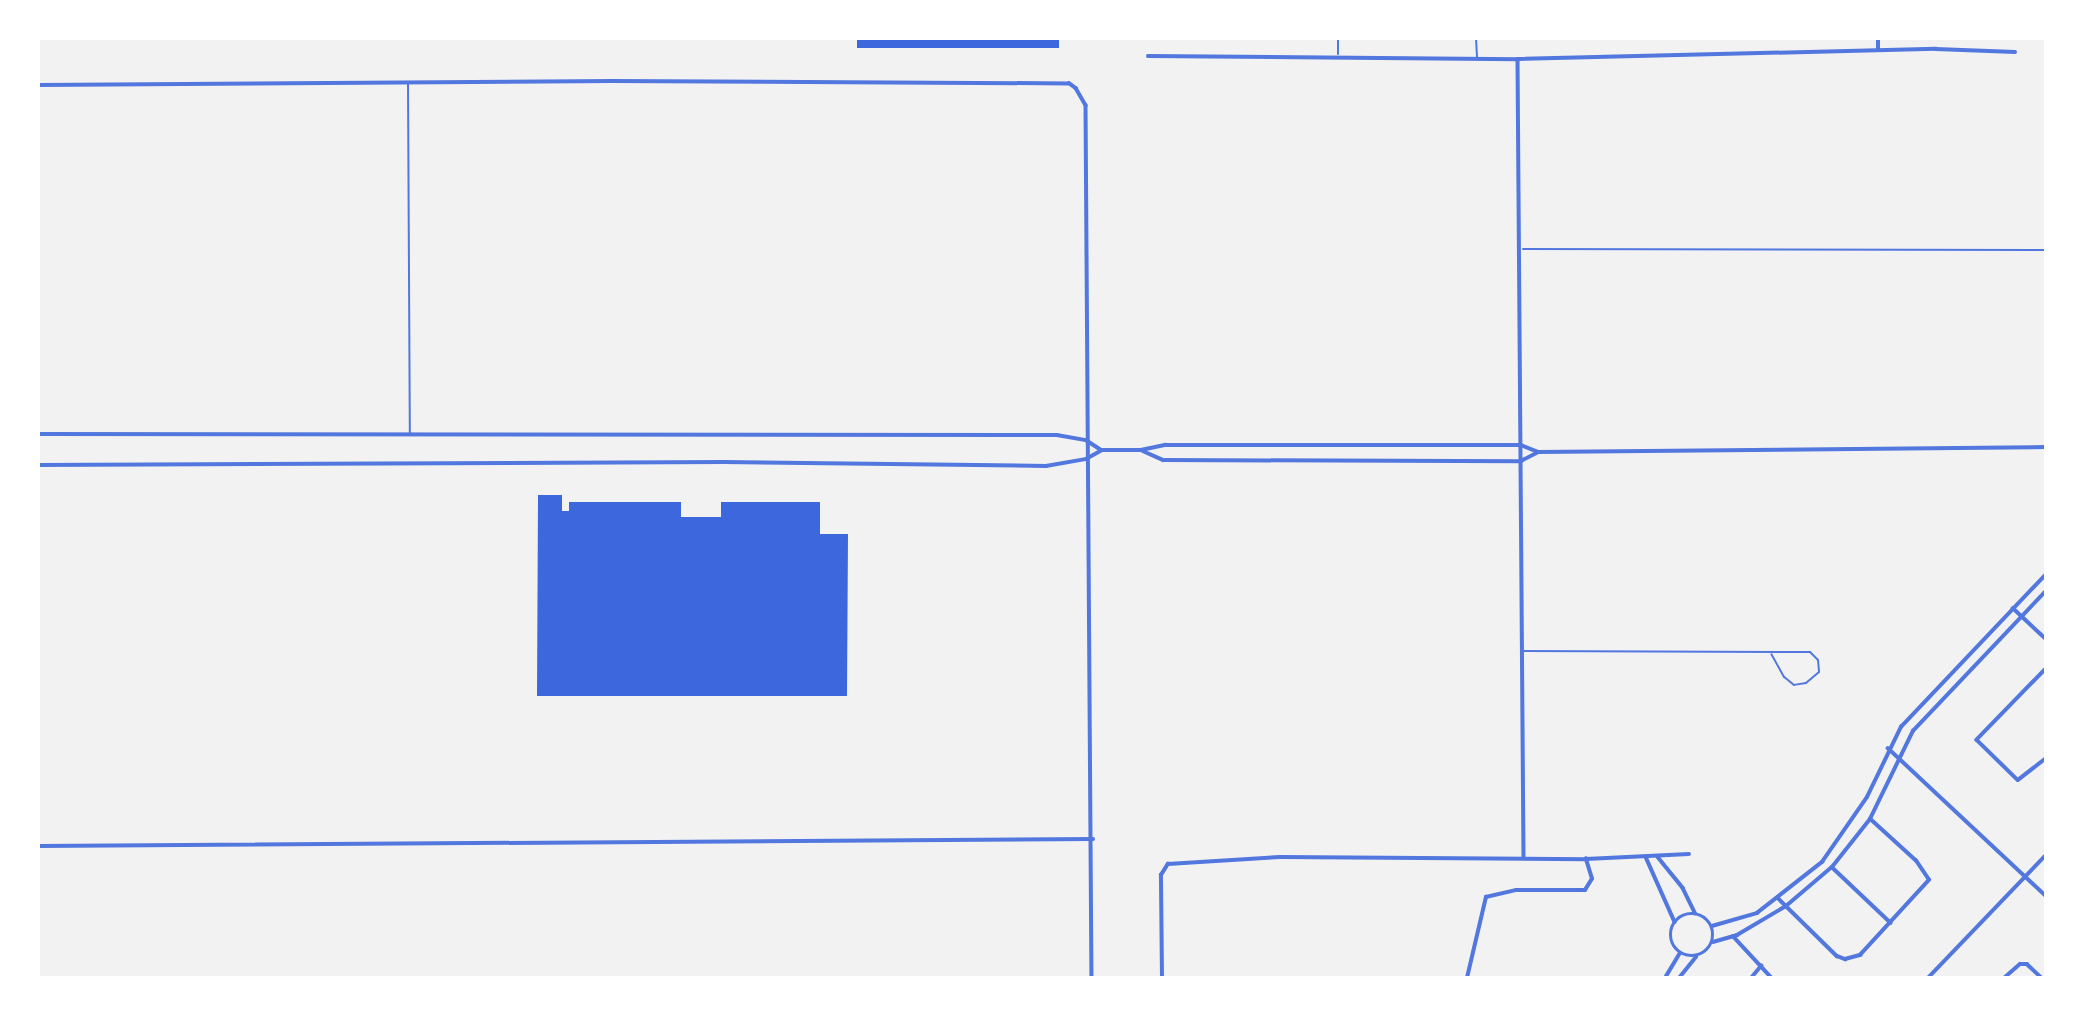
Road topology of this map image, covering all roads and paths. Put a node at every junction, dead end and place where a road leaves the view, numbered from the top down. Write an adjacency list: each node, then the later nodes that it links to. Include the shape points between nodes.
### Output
1 (1338, 38): 6 (lane)
2 (1476, 38): 8 (lane)
3 (1878, 38): 4 (street)
4 (1878, 51): 5 (street); 9 (street)
5 (2015, 52)
6 (1338, 54): 7 (street); 8 (street)
7 (1148, 56)
8 (1477, 58): 9 (street)
9 (1518, 58): 12 (street)
10 (408, 81): 11 (street); 15 (lane); 16 (street, via 1069,83 1086,105)
11 (38, 85)
12 (1523, 249): 13 (lane); 17 (street)
13 (2046, 250)
14 (38, 434): 15 (street)
15 (410, 435): 16 (street, via 1057,435)
16 (1086, 439): 19 (street); 22 (street)
17 (1521, 446): 20 (street, via 1165,444); 21 (street); 23 (street)
18 (2046, 447): 21 (street)
19 (1102, 450): 20 (street); 22 (street)
20 (1141, 450): 23 (street, via 1163,460)
21 (1538, 452): 23 (street)
22 (1086, 459): 24 (street, via 1046,466 724,462); 37 (street)
23 (1521, 461): 30 (street)
24 (38, 465)
25 (2046, 575): 27 (street)
26 (2046, 591): 28 (street)
27 (2013, 608): 28 (street); 33 (street, via 1901,727)
28 (2021, 616): 29 (street); 34 (street, via 1913,731)
29 (2046, 639)
30 (1524, 651): 31 (lane); 41 (street)
31 (1771, 654): 31 (lane, via 1810,652 1818,660 1819,672 1806,683 1794,685)
32 (2046, 669): 35 (street, via 1977,740 2018,780)
33 (1888, 748): 34 (street); 48 (street, via 1852,823 1822,862)
34 (1899, 757): 36 (street); 46 (street)
35 (2046, 758)
36 (1870, 819): 45 (street); 52 (street, via 1916,861 1929,880)
37 (1093, 839): 38 (street); 59 (street)
38 (38, 846)
39 (1689, 854): 42 (street)
40 (2046, 855): 46 (street)
41 (1524, 856): 44 (street); 60 (street, via 1168,864 1161,875)
42 (1658, 857): 43 (street); 50 (street, via 1683,888)
43 (1646, 858): 44 (street); 51 (street)
44 (1586, 859): 61 (street, via 1592,879 1585,890 1516,890 1486,897)
45 (1832, 867): 49 (street); 52 (street)
46 (2026, 876): 47 (street); 66 (street)
47 (2046, 896)
48 (1778, 898): 49 (street); 53 (street, via 1757,913)
49 (1786, 906): 52 (street, via 1845,959 1860,955); 54 (street)
50 (1695, 914): 51 (street); 53 (street)
51 (1675, 922): 56 (street, via 1671,938)
52 (1891, 923)
53 (1712, 926): 55 (street)
54 (1733, 936): 55 (street); 58 (street)
55 (1713, 942): 57 (street)
56 (1680, 953): 57 (street); 62 (street)
57 (1696, 957): 63 (street)
58 (1760, 966): 64 (street); 65 (street)
59 (1092, 978)
60 (1162, 978)
61 (1467, 978)
62 (1665, 978)
63 (1679, 978)
64 (1751, 978)
65 (1772, 978)
66 (1928, 978)
67 (2004, 978): 68 (street, via 2020,964 2027,964)
68 (2042, 978)

